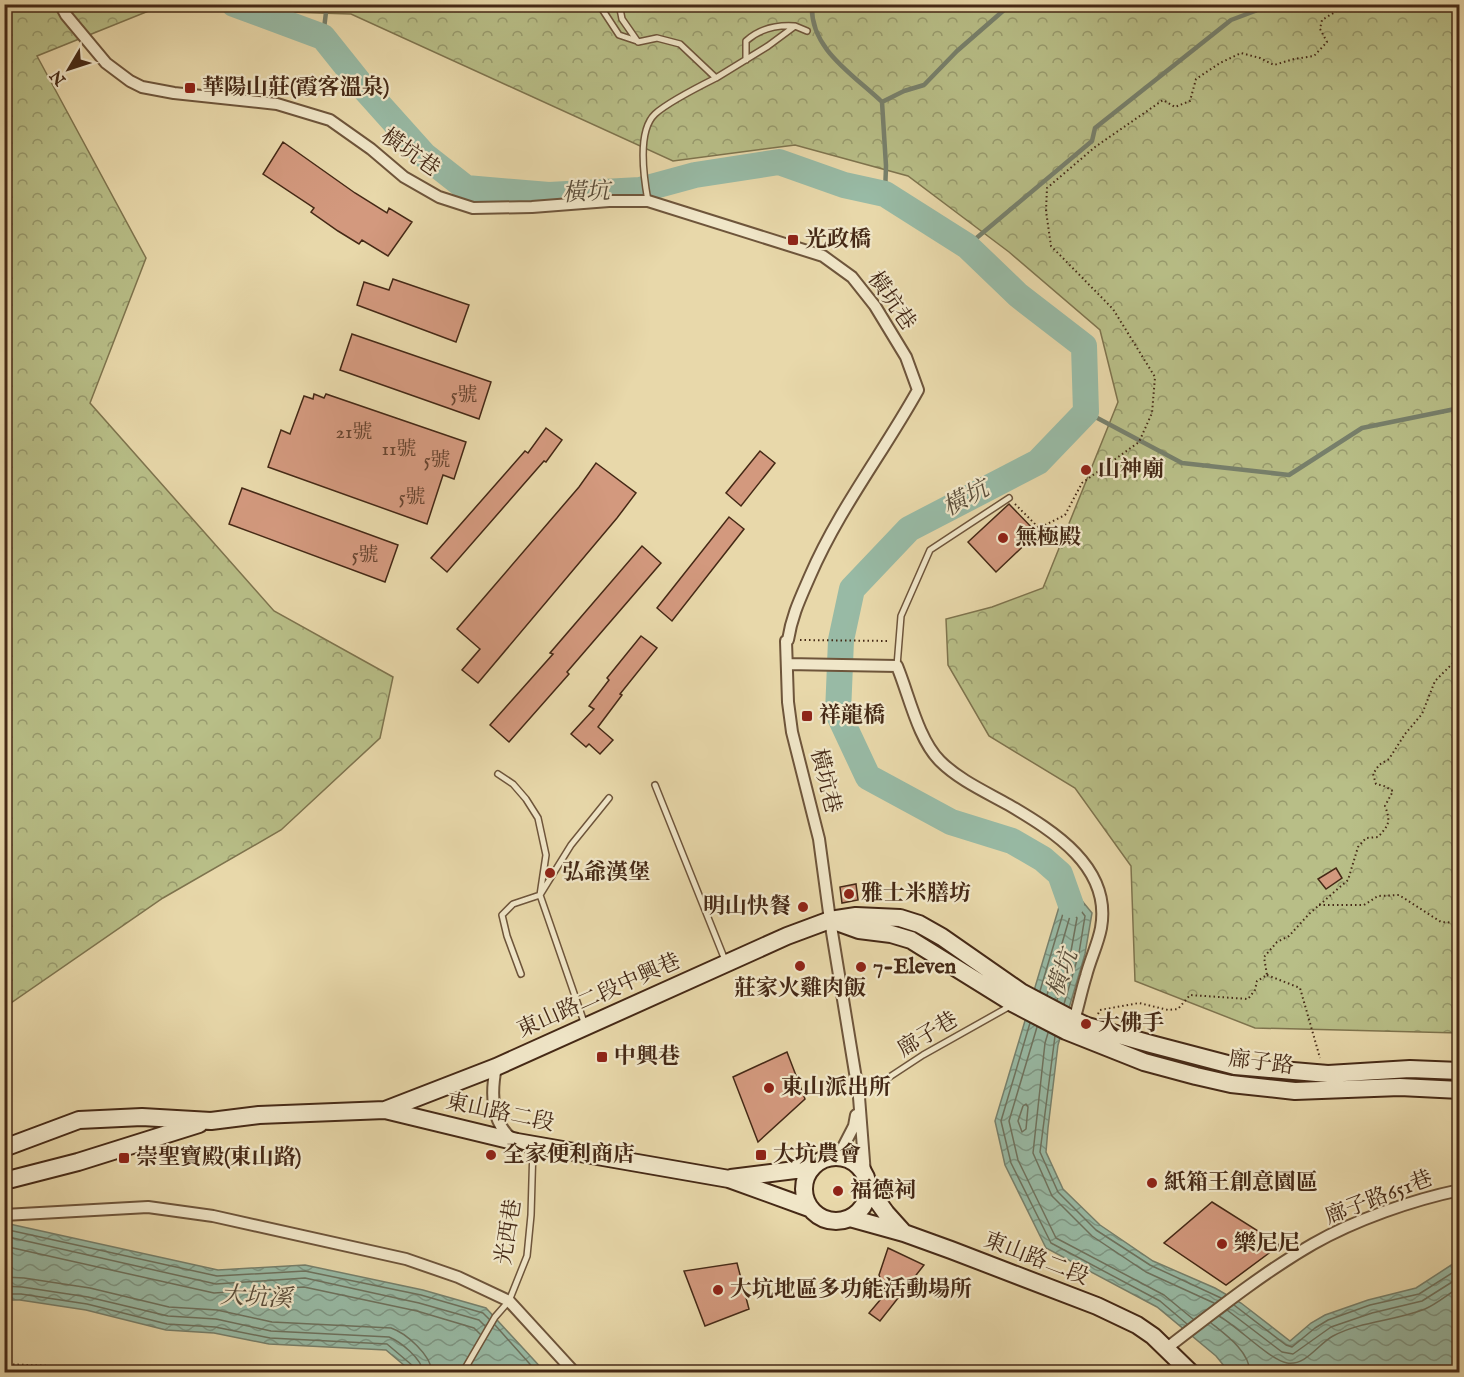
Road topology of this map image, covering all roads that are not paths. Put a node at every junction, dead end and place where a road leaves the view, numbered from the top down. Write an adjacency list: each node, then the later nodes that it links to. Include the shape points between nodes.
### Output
1 (60, 4): 9 (street, 橫坑巷, via 106,63 130,81 174,93 277,104 330,120 404,177 439,197 473,208)
2 (590, 4): 6 (lane, via 600,6 619,35)
3 (619, 4): 6 (lane, via 622,20)
4 (795, 26): 5 (lane); 7 (lane); 7 (lane, via 772,26 752,35 746,41)
5 (807, 31)
6 (638, 42): 8 (lane, via 657,38 680,44)
7 (746, 60): 8 (lane)
8 (716, 78): 9 (lane, via 654,115 645,134 642,167)
9 (648, 200): 11 (street, 橫坑巷, via 823,256 852,277 874,306 906,357 918,390 824,542 792,616 786,641)
10 (1009, 498): 12 (lane, via 930,550 901,616)
11 (787, 664): 12 (street); 17 (street, 橫坑巷, via 792,732 819,839)
12 (897, 666): 22 (street, via 919,729 939,760 1070,846 1097,884 1101,927)
13 (498, 774): 16 (lane, via 513,784 538,818 546,855)
14 (655, 785): 18 (lane)
15 (609, 798): 16 (lane, via 571,845)
16 (540, 895): 19 (lane, via 513,904 502,915); 21 (lane)
17 (830, 920): 18 (main road, 東山路二段中興巷); 20 (main road, via 911,940); 26 (street, 橫坑巷)
18 (726, 964): 21 (main road, 東山路二段中興巷)
19 (521, 974)
20 (1018, 1001): 22 (main road); 26 (lane, 廍子巷)
21 (586, 1026): 23 (main road, 東山路二段中興巷)
22 (1071, 1026): 24 (main road, 廍子路, via 1087,1026 1235,1066 1328,1074); 25 (main road, 廍子路, via 1144,1062 1232,1084 1295,1091 1400,1087)
23 (496, 1067): 27 (main road, 東山路二段中興巷); 29 (street, via 495,1114 505,1133)
24 (1460, 1071)
25 (1460, 1090)
26 (859, 1097): 31 (street, via 854,1126); 35 (street, 橫坑巷)
27 (385, 1110): 28 (main road, 東山路二段); 29 (main road, 東山路二段)
28 (211, 1120): 30 (main road, 東山路二段, via 79,1120); 34 (main road, 東山路二段)
29 (525, 1143): 33 (main road, 東山路二段); 41 (lane, 光西巷, via 531,1215 527,1257)
30 (4, 1148)
31 (838, 1156): 32 (main road, via 818,1161); 35 (main road, via 858,1165)
32 (811, 1168): 33 (main road); 37 (main road, via 803,1188)
33 (729, 1179): 37 (main road, 東山路二段)
34 (4, 1181)
35 (866, 1181): 39 (main road, via 867,1198); 40 (main road)
36 (1460, 1190): 42 (street, 廍子路651巷, via 1425,1197 1323,1239 1246,1288)
37 (809, 1208): 39 (main road, via 825,1220)
38 (4, 1215): 41 (street, via 148,1207 213,1216 406,1259)
39 (850, 1218): 40 (main road, 東山路二段)
40 (904, 1233): 42 (main road, 東山路二段, via 1097,1306 1137,1325)
41 (509, 1301): 43 (lane, 光西巷, via 495,1317); 44 (street)
42 (1167, 1348): 45 (main road, 東山路二段)
43 (463, 1372)
44 (574, 1372)
45 (1190, 1372)

